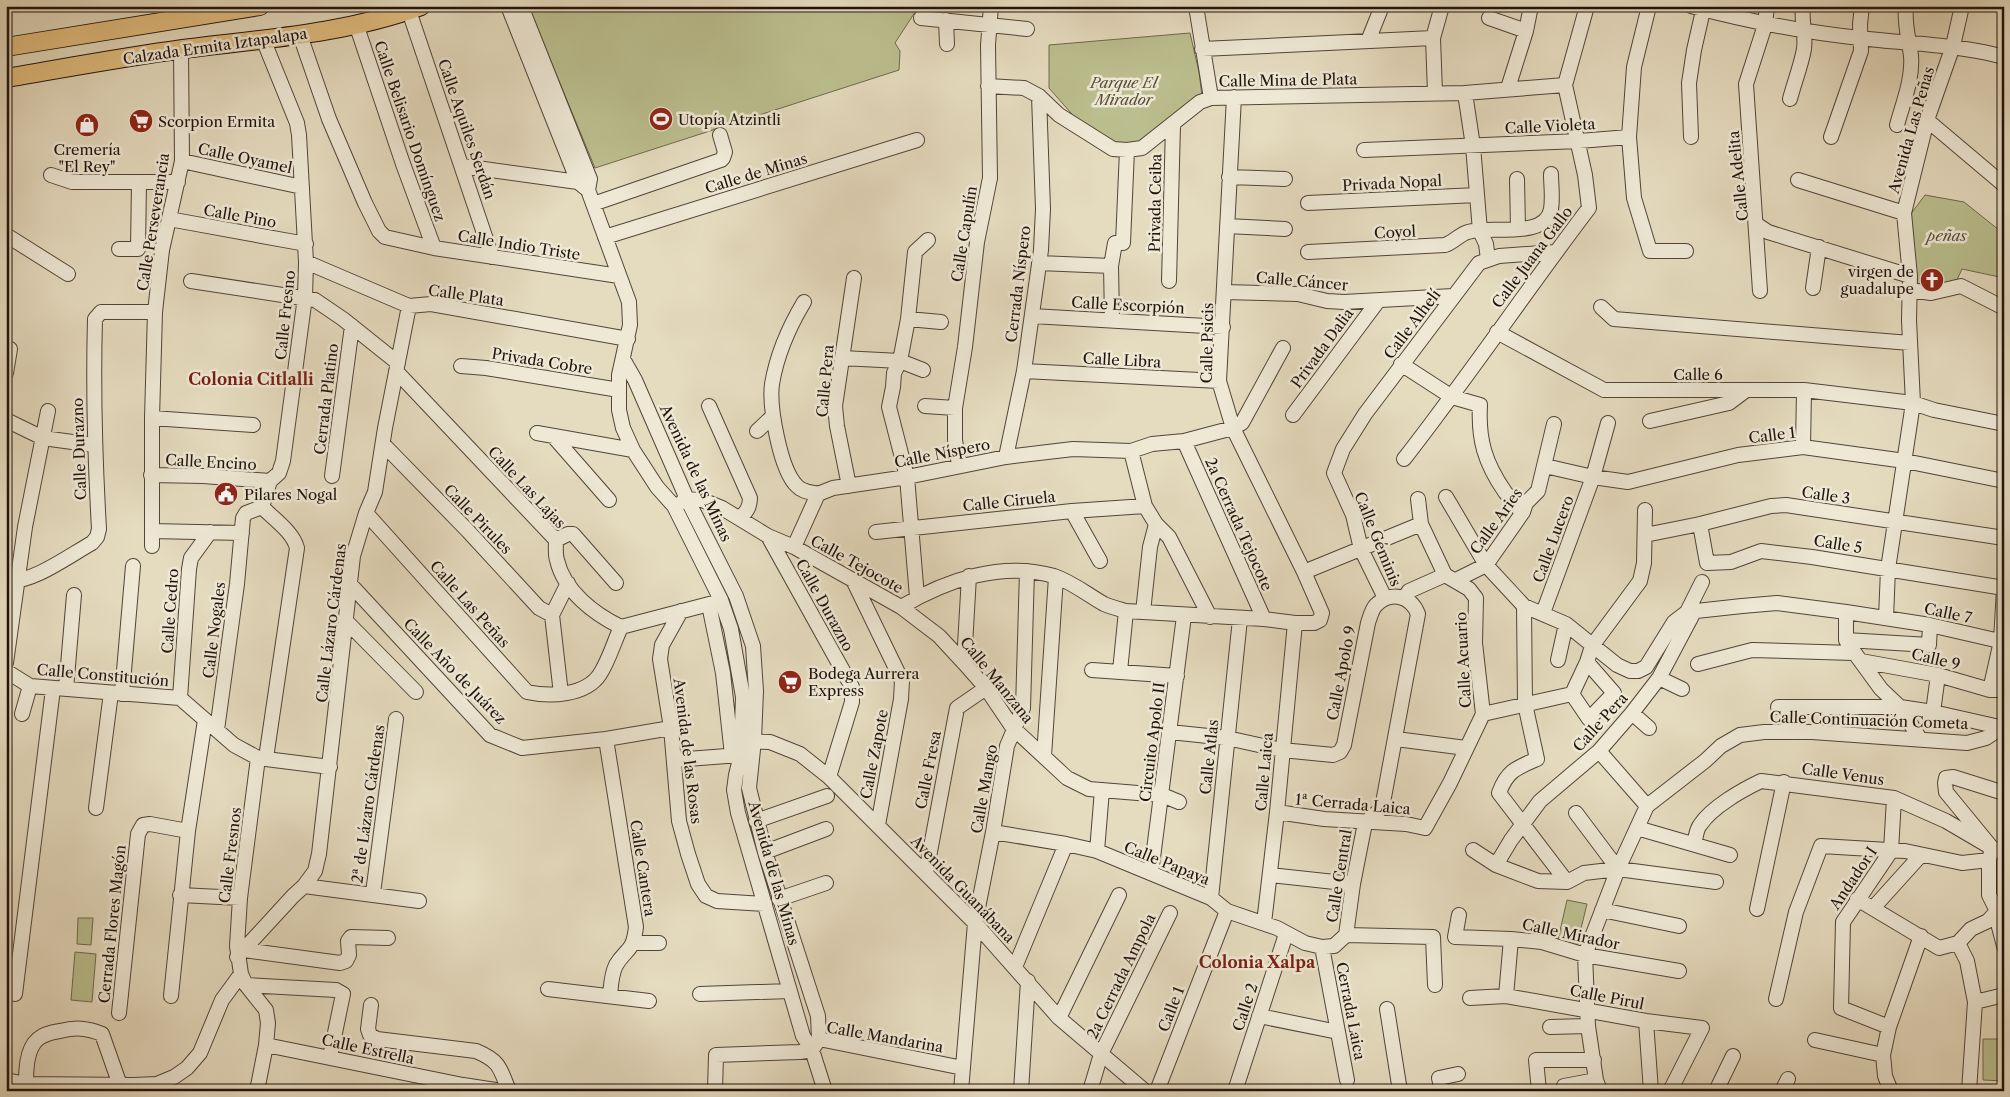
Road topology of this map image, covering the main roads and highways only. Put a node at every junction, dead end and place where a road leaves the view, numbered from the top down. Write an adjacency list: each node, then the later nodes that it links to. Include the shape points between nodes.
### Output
1 (260, 6): 3 (main road, Calzada Ermita Iztapalapa)
2 (415, 9): 4 (main road, Calzada Ermita Iztapalapa, via 300,35 181,49)
3 (6, 46)
4 (6, 78)

